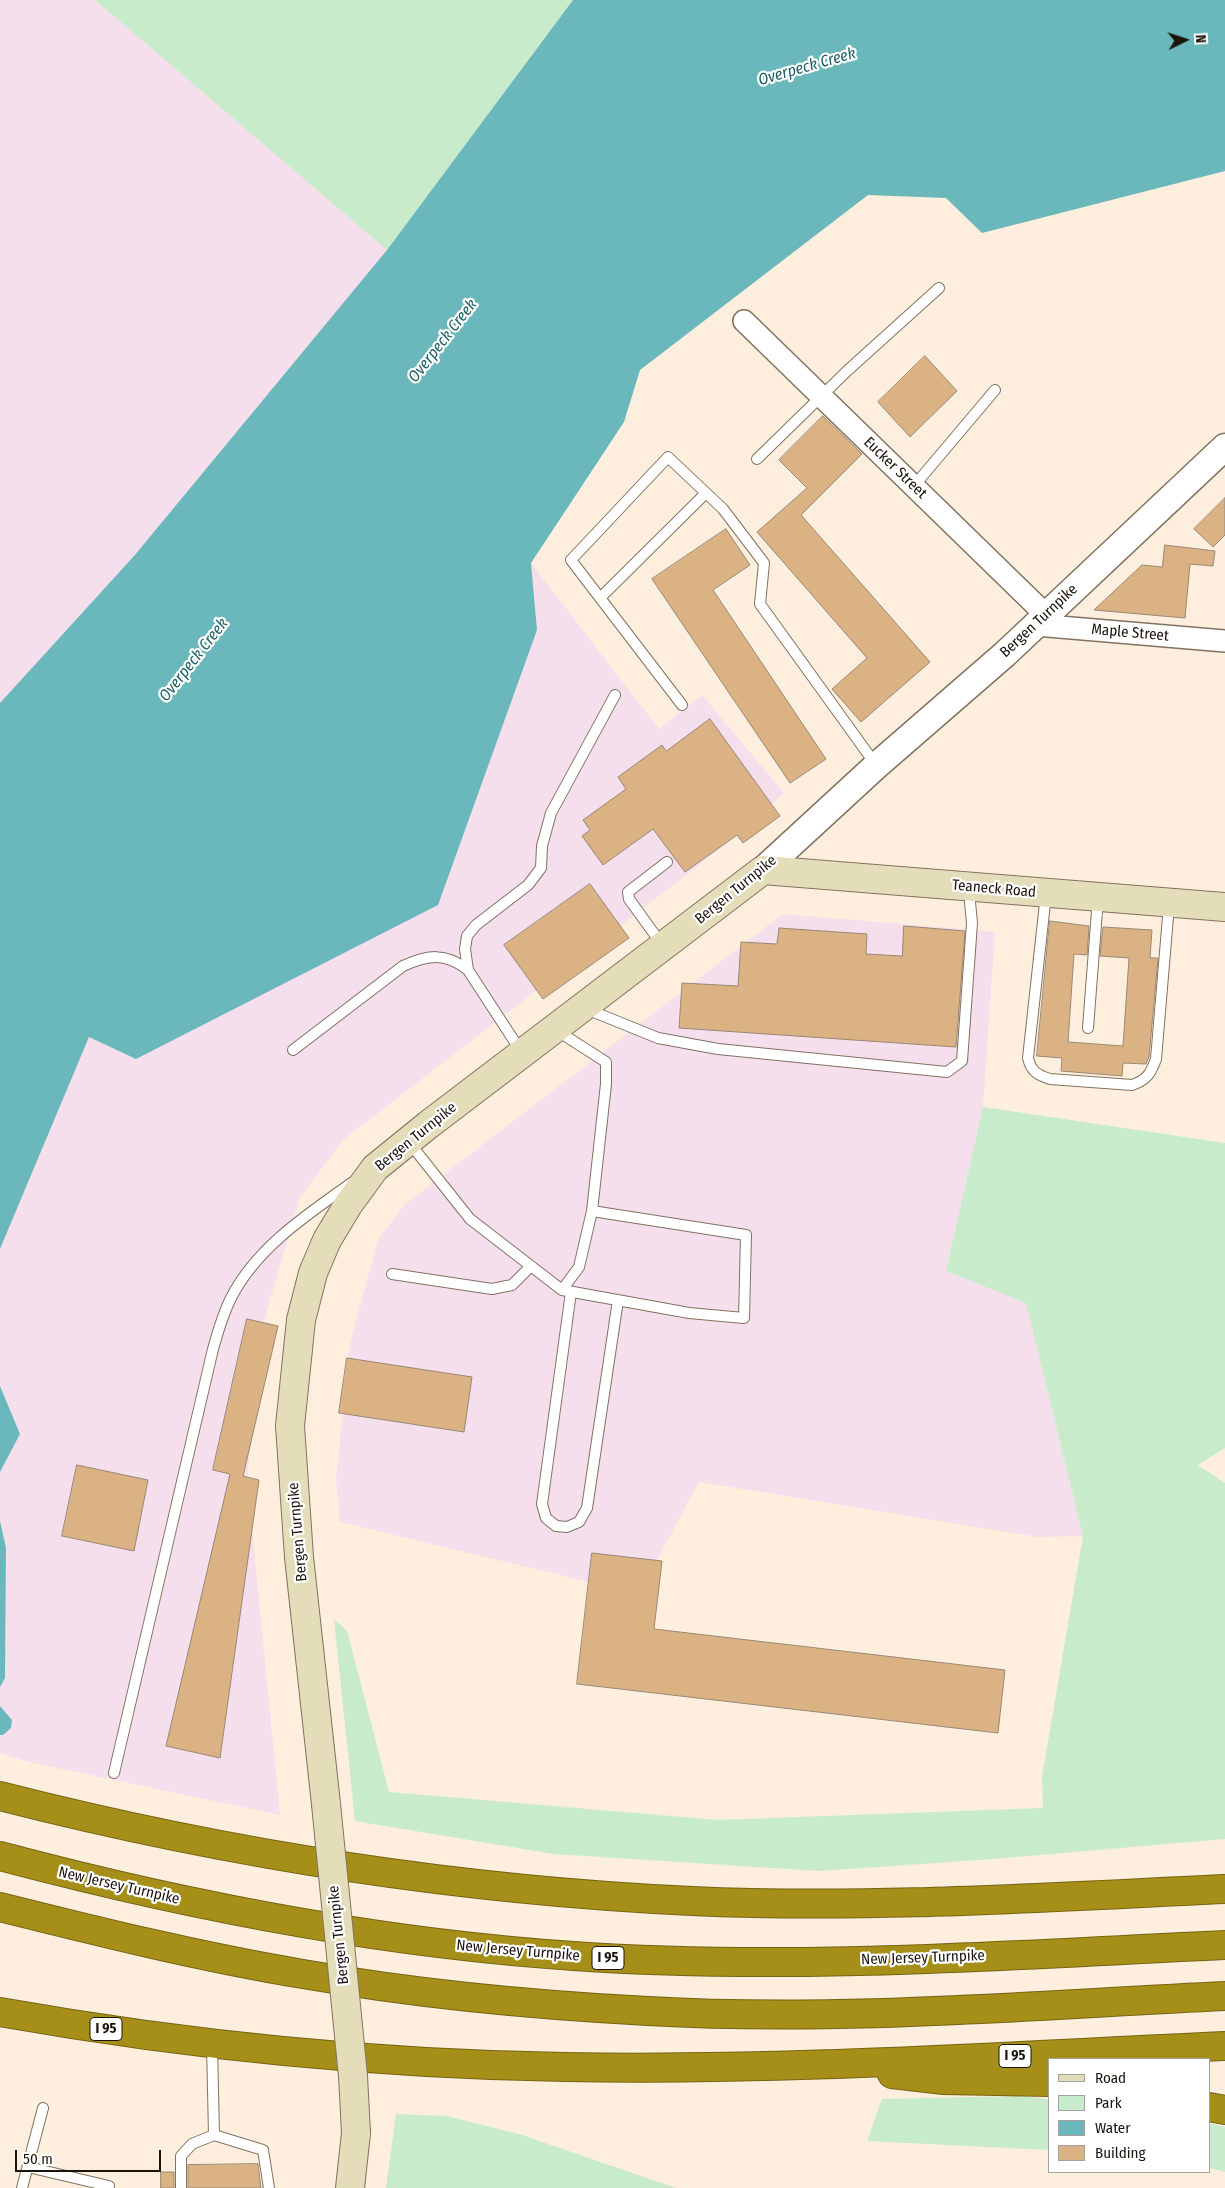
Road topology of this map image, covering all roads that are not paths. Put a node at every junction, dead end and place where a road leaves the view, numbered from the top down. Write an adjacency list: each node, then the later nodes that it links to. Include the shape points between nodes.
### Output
1 (939, 288): 4 (lane)
2 (744, 321): 4 (street, Eucker Street)
3 (995, 390): 7 (lane)
4 (821, 396): 6 (lane); 7 (street, Eucker Street)
5 (1225, 447): 10 (street, Bergen Turnpike)
6 (757, 459)
7 (914, 486): 10 (street, Eucker Street)
8 (706, 493): 9 (lane); 9 (lane, via 668,457 571,560); 14 (lane, via 723,509 764,563 760,604)
9 (600, 598): 13 (lane)
10 (1041, 620): 11 (street, Maple Street); 14 (street, Bergen Turnpike)
11 (1225, 641)
12 (615, 695): 23 (lane, via 551,813 542,846 541,868 528,885 476,925 467,936)
13 (682, 705)
14 (876, 766): 16 (street, Bergen Turnpike)
15 (667, 862): 22 (lane, via 628,892 629,899)
16 (763, 870): 17 (main road, Teaneck Road); 22 (main road, Bergen Turnpike)
17 (972, 887): 18 (main road, Teaneck Road); 24 (lane, via 962,1061 947,1072 718,1049 658,1038)
18 (1046, 893): 19 (main road, Teaneck Road); 20 (lane, via 1028,1058 1030,1067 1038,1075 1050,1079 1132,1085 1143,1081 1152,1072 1156,1059)
19 (1098, 897): 20 (main road, Teaneck Road); 25 (lane)
20 (1169, 902): 21 (main road, Teaneck Road)
21 (1225, 907)
22 (664, 947): 24 (main road, Bergen Turnpike)
23 (468, 970): 27 (lane, via 455,960 420,958 403,966); 28 (lane)
24 (584, 1008): 26 (main road, Bergen Turnpike)
25 (1088, 1028)
26 (555, 1030): 28 (main road, Bergen Turnpike); 30 (lane, via 606,1062)
27 (293, 1050)
28 (523, 1054): 29 (main road, Bergen Turnpike)
29 (402, 1145): 31 (lane, via 470,1219); 35 (lane, via 304,1217 271,1246 240,1282 224,1312); 58 (main road, Bergen Turnpike, bridge, via 368,1176 327,1240 312,1273 301,1320 290,1426 299,1556 352,2066 356,2133)
30 (592, 1211): 33 (lane, via 579,1267); 34 (lane, via 746,1236 744,1318 688,1313)
31 (530, 1266): 32 (lane, via 512,1285 492,1289); 33 (lane)
32 (392, 1274)
33 (567, 1291): 34 (lane); 34 (lane, via 542,1504 546,1518 556,1526 567,1527 579,1522 587,1508)
34 (618, 1300)
35 (114, 1772)
36 (0, 1796): 40 (highway, via 129,1827 292,1859 421,1878 549,1891 694,1901 805,1903)
37 (0, 1856): 42 (highway, New Jersey Turnpike / I 95, via 146,1893 310,1925 450,1944 574,1956 698,1962 812,1962)
38 (1225, 1871): 40 (highway)
39 (1225, 1889): 40 (highway)
40 (1098, 1895)
41 (0, 1907): 43 (highway, via 303,1974 453,1996 561,2006 692,2013 832,2013)
42 (1225, 1945)
43 (1225, 1996)
44 (0, 2012): 45 (highway, I 95)
45 (212, 2043): 47 (highway, I 95, via 337,2056 481,2065 651,2068); 52 (lane)
46 (1225, 2046): 47 (highway, I 95)
47 (806, 2064): 48 (highway, via 944,2080)
48 (1048, 2082)
49 (1210, 2107): 51 (highway)
50 (43, 2108): 53 (lane)
51 (1225, 2110)
52 (214, 2135): 56 (lane, via 192,2144 181,2156); 57 (lane, via 264,2150)
53 (28, 2166): 54 (lane); 55 (lane)
54 (109, 2186)
55 (22, 2188)
56 (181, 2188)
57 (269, 2188)
58 (350, 2188)

